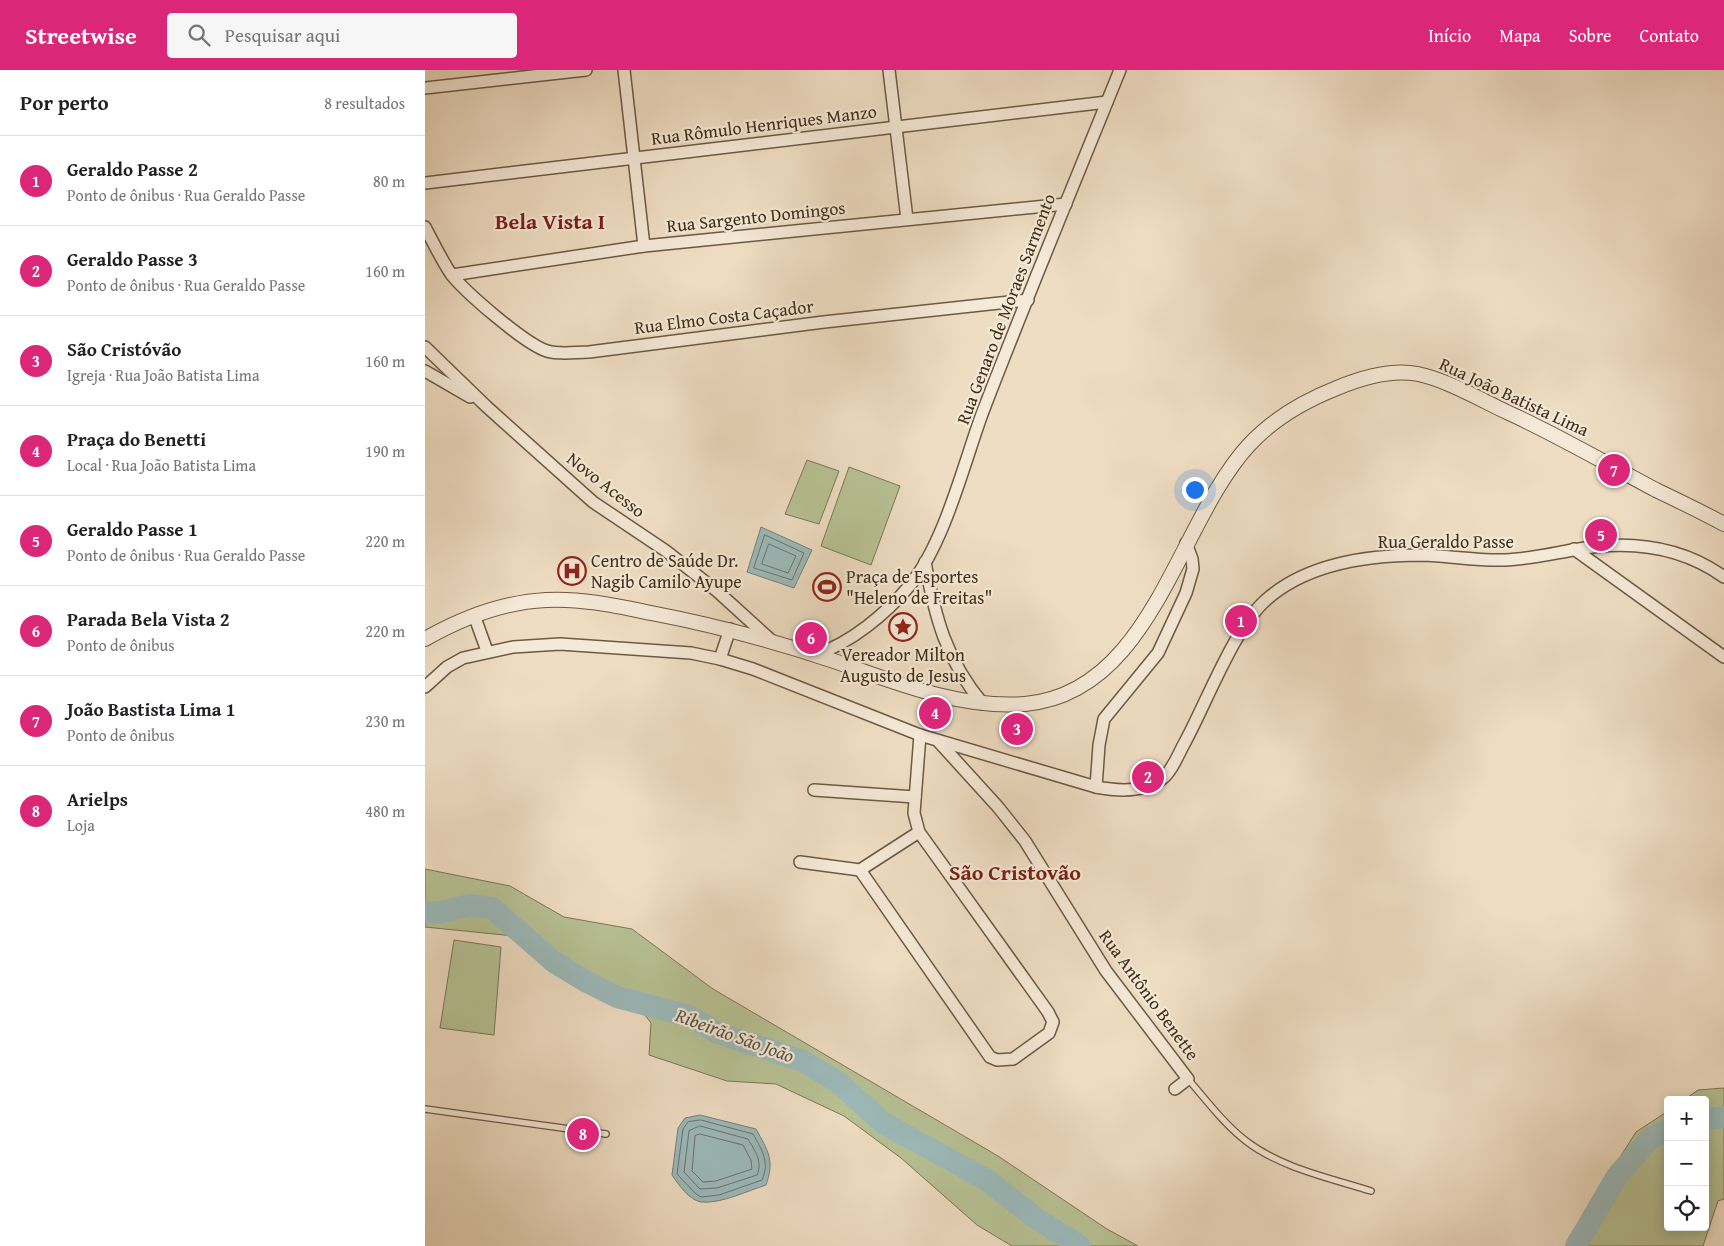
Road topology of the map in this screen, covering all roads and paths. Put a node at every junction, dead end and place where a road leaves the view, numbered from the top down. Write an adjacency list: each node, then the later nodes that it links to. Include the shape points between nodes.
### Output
1 (586, 70): 5 (street)
2 (625, 70): 8 (street)
3 (889, 70): 7 (street)
4 (1120, 70): 6 (street, Rua Genaro de Moraes Sarmento)
5 (425, 88)
6 (1107, 102): 7 (street, Rua Rômulo Henriques Manzo); 10 (street, Rua Genaro de Moraes Sarmento)
7 (896, 127): 8 (street, Rua Rômulo Henriques Manzo); 11 (street)
8 (634, 158): 9 (street, Rua Rômulo Henriques Manzo); 13 (street)
9 (425, 183)
10 (1066, 204): 11 (street, Rua Sargento Domingos); 15 (street, Rua Genaro de Moraes Sarmento)
11 (907, 219): 13 (street, Rua Sargento Domingos)
12 (425, 226): 14 (street, Rua Elmo Costa Caçador)
13 (644, 246): 14 (street, Rua Sargento Domingos)
14 (452, 274): 15 (street, Rua Elmo Costa Caçador, via 517,334 547,351 560,353)
15 (1028, 300): 22 (street, Rua Genaro de Moraes Sarmento, via 982,414 947,516)
16 (425, 347): 18 (street, Novo Acesso)
17 (425, 371): 18 (street)
18 (487, 406): 27 (street, Novo Acesso, via 593,502 717,591)
19 (1724, 524): 20 (street, Rua João Batista Lima, via 1585,450 1485,402 1418,374 1397,374 1378,375 1345,384 1316,396 1271,423 1224,477)
20 (1186, 543): 33 (street, Rua João Batista Lima, via 1175,570 1131,640 1090,680 1034,702); 36 (street, via 1193,569 1186,593 1158,654 1104,719)
21 (1574, 549): 23 (street, Rua Geraldo Passe, via 1611,545 1665,549 1695,560); 30 (street); 36 (street, Rua Geraldo Passe, via 1514,560 1387,556 1336,565 1285,584 1264,602 1239,635 1197,721 1163,778 1151,786 1136,789)
22 (925, 562): 29 (street, Rua Genaro de Moraes Sarmento, via 896,600 835,648); 33 (street, via 951,658 963,681)
23 (1724, 578)
24 (474, 615): 25 (street, Rua João Batista Lima, via 525,602 569,600 624,607); 26 (street, Rua João Batista Lima); 28 (street)
25 (730, 628): 27 (street, Rua João Batista Lima); 31 (street)
26 (425, 639)
27 (772, 641): 29 (street, Rua João Batista Lima)
28 (487, 651): 31 (street, Rua Geraldo Passe, via 560,644 656,649); 32 (street, Rua Geraldo Passe, via 447,667)
29 (815, 655): 33 (street, Rua João Batista Lima, via 951,698)
30 (1724, 657)
31 (720, 659): 34 (street, Rua Geraldo Passe)
32 (425, 687)
33 (983, 704)
34 (920, 735): 35 (street, Rua Geraldo Passe); 38 (street)
35 (936, 740): 36 (street, Rua Geraldo Passe); 42 (street, Rua Antônio Benette, via 1025,841 1106,971)
36 (1096, 787)
37 (814, 790): 38 (street)
38 (915, 797): 39 (street, via 914,814)
39 (919, 832): 41 (street); 41 (street, via 1053,1022 1049,1033 1013,1059 990,1057)
40 (800, 862): 41 (street)
41 (860, 870)
42 (1188, 1079): 43 (street); 46 (lane, via 1247,1142 1295,1166)
43 (1175, 1089)
44 (425, 1110): 45 (lane)
45 (606, 1134)
46 (1371, 1191)

